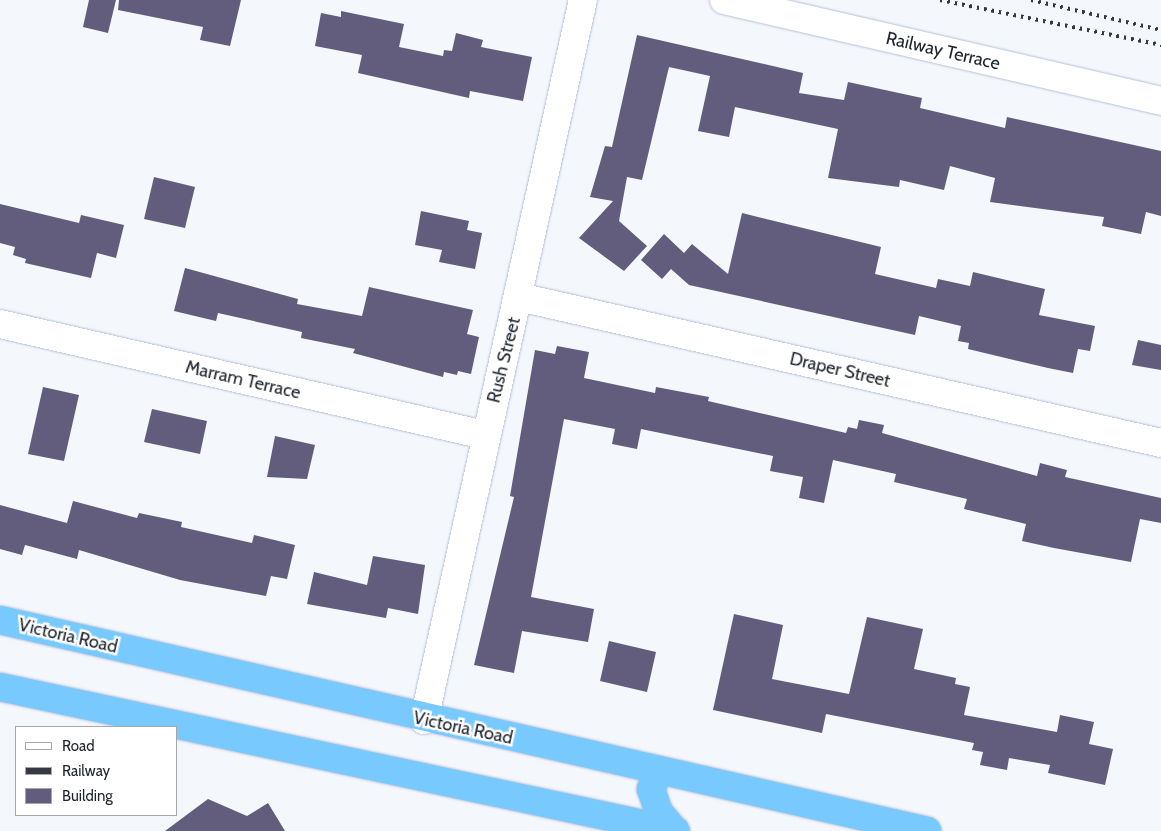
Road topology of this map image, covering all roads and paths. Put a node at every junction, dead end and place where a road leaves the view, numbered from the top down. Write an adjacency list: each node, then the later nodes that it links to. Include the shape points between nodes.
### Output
1 (583, 0): 4 (street, Rush Street)
2 (724, 0): 3 (street, Railway Terrace)
3 (1161, 101)
4 (519, 297): 6 (street, Rush Street); 7 (street, Draper Street)
5 (0, 324): 6 (street, Marram Terrace)
6 (486, 435): 10 (street, Rush Street)
7 (1161, 442)
8 (0, 620): 10 (highway, Victoria Road)
9 (0, 687): 12 (highway)
10 (424, 720): 11 (highway, Victoria Road)
11 (660, 771): 12 (highway, via 651,789 659,812); 13 (highway, Victoria Road)
12 (675, 831)
13 (926, 831)

